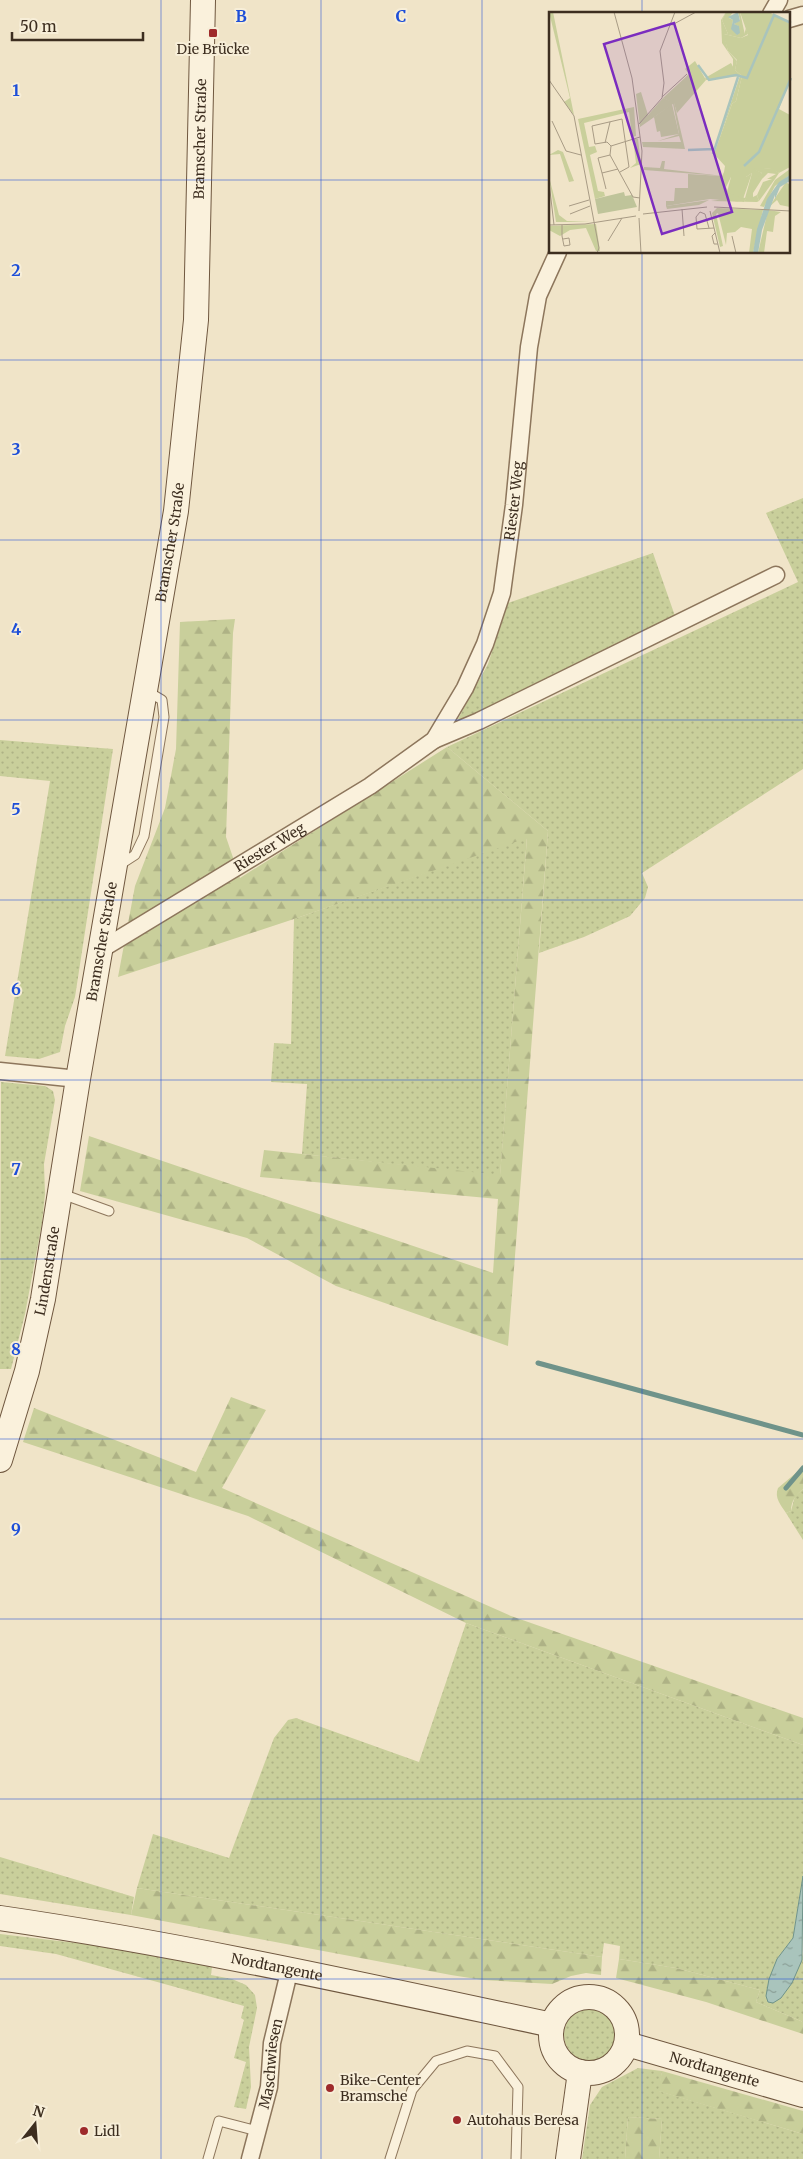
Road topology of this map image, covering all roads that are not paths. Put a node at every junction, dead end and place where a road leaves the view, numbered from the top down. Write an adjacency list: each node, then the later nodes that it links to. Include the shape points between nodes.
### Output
1 (203, 0): 9 (street, Bramscher Straße, via 196,320 176,511)
2 (779, 0): 3 (street)
3 (772, 12)
4 (803, 15): 5 (street)
5 (790, 18)
6 (557, 254): 8 (street, Riester Weg, via 538,296 529,347 502,594 465,688)
7 (776, 575): 8 (street, Riester Weg)
8 (434, 740): 9 (street, Riester Weg, via 370,786)
9 (102, 949): 11 (street, Bramscher Straße)
10 (0, 1071): 11 (street)
11 (78, 1079): 12 (street, Lindenstraße)
12 (61, 1194): 13 (lane); 14 (street, Lindenstraße, via 29,1362)
13 (109, 1211)
14 (0, 1460)
15 (0, 1918): 16 (street, Nordtangente)
16 (290, 1968): 17 (street, Nordtangente); 21 (street, Maschwiesen, via 272,2043 269,2087)
17 (552, 2025): 18 (street, via 559,2012 571,2001 601,1999 620,2012 627,2027); 19 (street, via 551,2037 557,2054 569,2067)
18 (627, 2044): 19 (street, via 622,2055 604,2071); 20 (street, Nordtangente)
19 (580, 2072): 26 (street)
20 (803, 2095)
21 (257, 2131): 22 (lane, via 219,2122); 23 (street, Maschwiesen)
22 (208, 2159)
23 (250, 2159)
24 (390, 2159): 25 (lane, via 412,2090 436,2061 467,2051 495,2056 518,2087)
25 (516, 2159)
26 (568, 2159)

